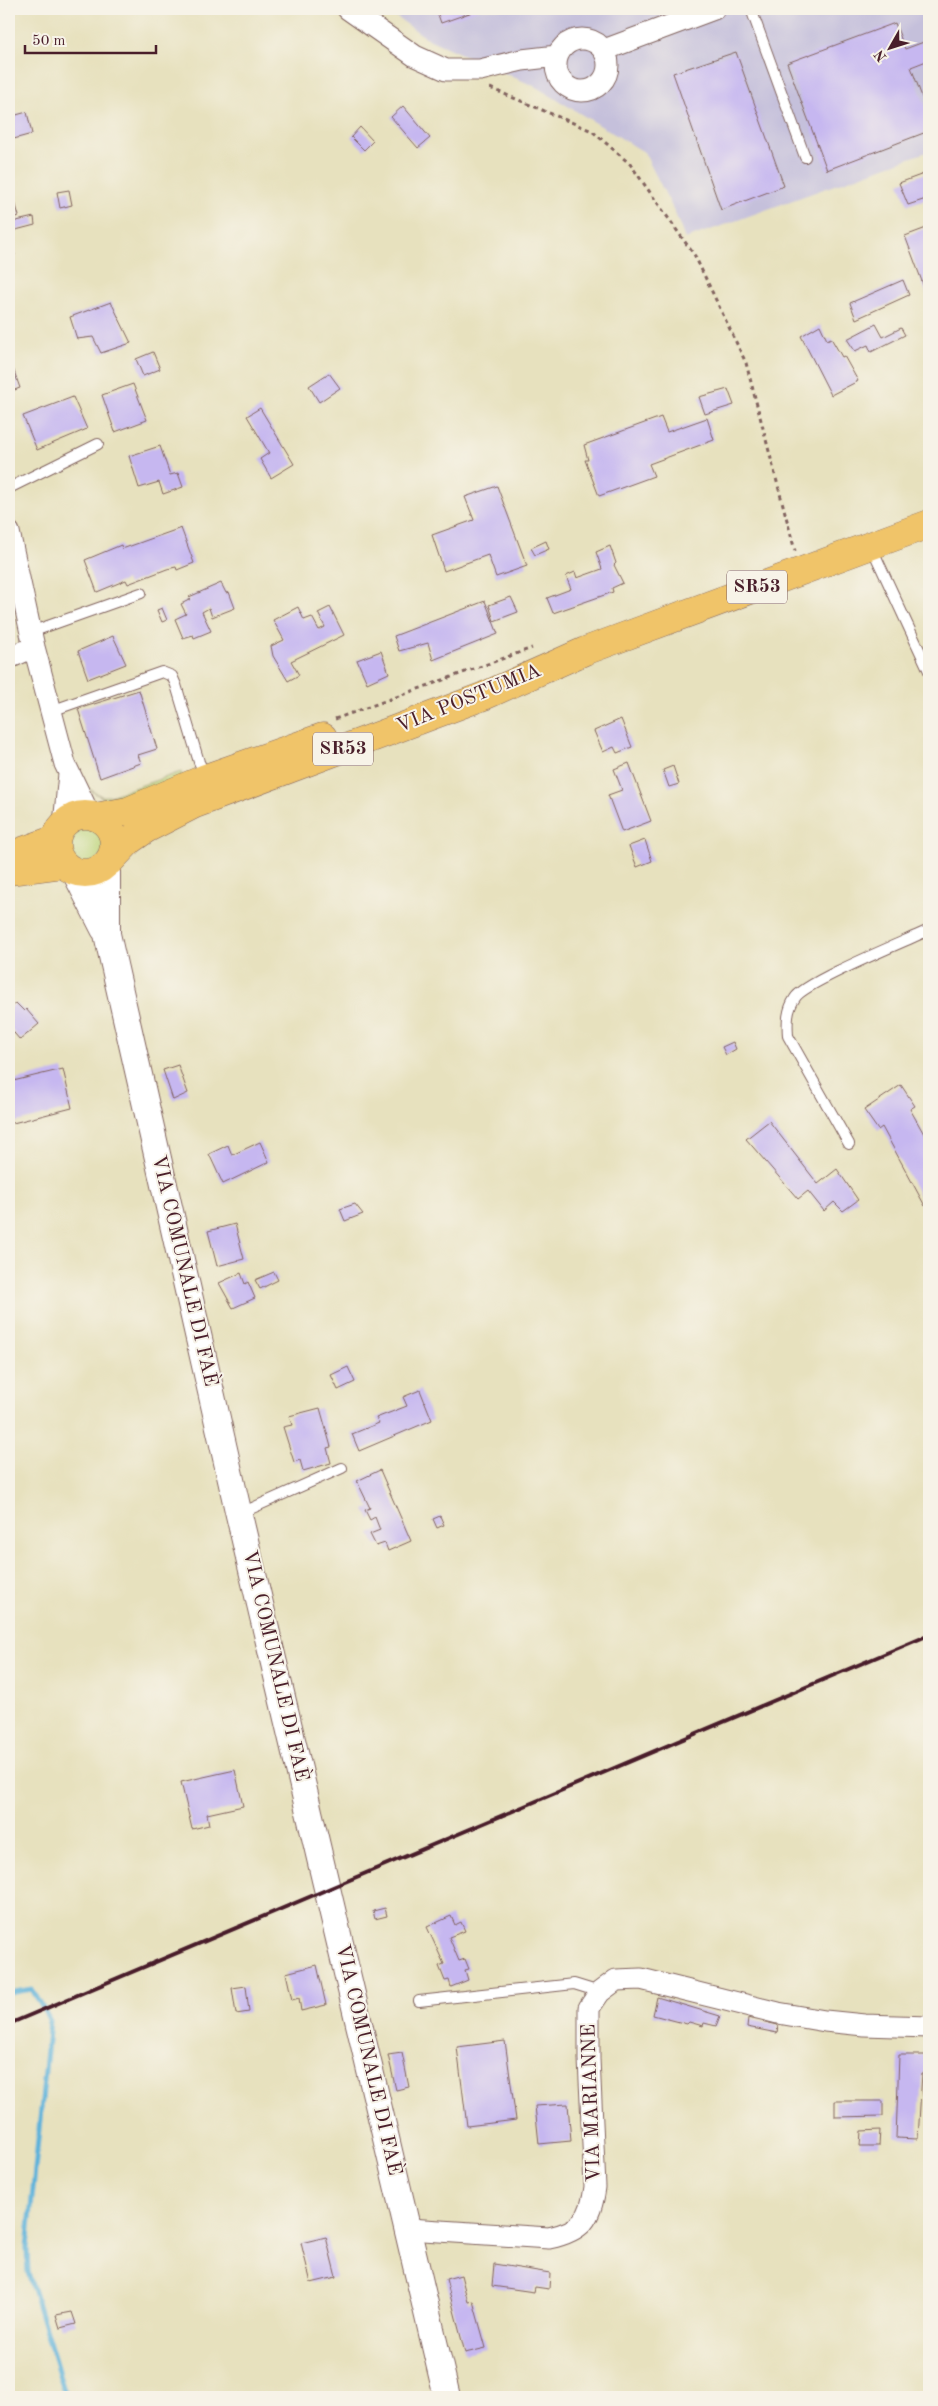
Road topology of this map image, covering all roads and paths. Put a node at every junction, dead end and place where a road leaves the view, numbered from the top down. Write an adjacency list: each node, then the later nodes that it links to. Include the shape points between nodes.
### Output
1 (348, 9): 6 (street, via 415,56 446,70)
2 (714, 9): 4 (street)
3 (751, 9): 7 (lane)
4 (604, 50): 5 (street, via 591,40 575,39 567,43); 5 (street, via 608,67 606,75 601,82 586,90 570,88 563,82)
5 (557, 61): 6 (street, via 522,60 480,70)
6 (462, 69): 13 (path, via 471,81 592,131 630,164 695,256 746,363)
7 (805, 157)
8 (98, 444): 9 (lane)
9 (9, 488)
10 (929, 524): 12 (main road, VIA POSTUMIA / SR53)
11 (9, 532): 15 (street)
12 (871, 545): 17 (main road, VIA POSTUMIA / SR53); 19 (lane)
13 (797, 558)
14 (141, 593): 15 (lane)
15 (33, 640): 18 (street); 20 (street)
16 (537, 646): 21 (path)
17 (585, 651): 23 (main road, VIA POSTUMIA / SR53, via 494,677); 27 (main road, VIA POSTUMIA / SR53, via 484,696 193,805 146,829)
18 (9, 658)
19 (929, 670)
20 (52, 711): 22 (street); 23 (lane, via 162,672 172,676)
21 (330, 721)
22 (69, 774): 24 (street); 25 (street)
23 (206, 778): 24 (main road, VIA POSTUMIA / SR53, via 128,811)
24 (93, 816): 25 (main road, via 76,816); 27 (main road, via 103,821 113,835 115,844)
25 (65, 850): 26 (main road); 27 (main road, via 92,873); 28 (main road); 30 (street, VIA COMUNALE DI FAÈ)
26 (9, 856)
27 (108, 863): 30 (street, VIA COMUNALE DI FAÈ)
28 (9, 871)
29 (929, 930): 31 (lane, via 836,972 795,997 786,1019 788,1036)
30 (107, 934): 33 (street, VIA COMUNALE DI FAÈ)
31 (849, 1144)
32 (342, 1468): 33 (lane)
33 (239, 1515): 37 (street, VIA COMUNALE DI FAÈ)
34 (600, 1992): 35 (lane, via 574,1984); 36 (street, via 616,1980 641,1979 778,2013 825,2021); 37 (street, VIA MARIANNE, via 589,2008 595,2186 592,2207 585,2221 568,2234 549,2238)
35 (419, 2001)
36 (929, 2027)
37 (408, 2228): 38 (street, VIA COMUNALE DI FAÈ)
38 (447, 2397)

